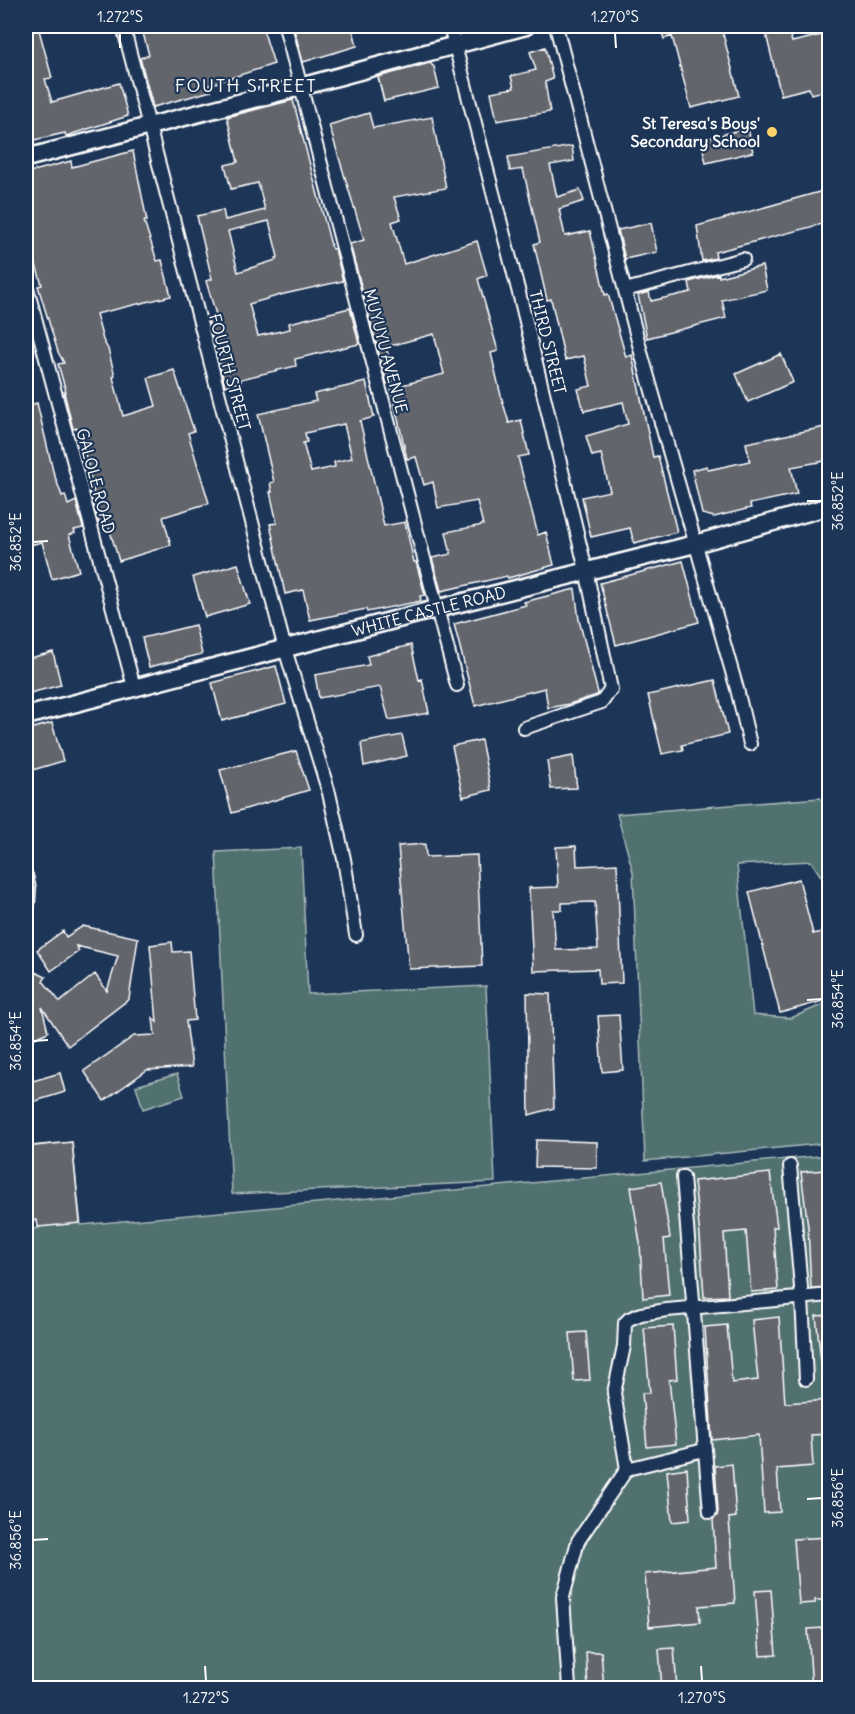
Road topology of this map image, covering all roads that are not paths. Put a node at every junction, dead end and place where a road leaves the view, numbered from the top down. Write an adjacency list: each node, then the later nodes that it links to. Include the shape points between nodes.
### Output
1 (123, 26): 8 (street, FOURTH STREET)
2 (285, 26): 7 (street, MUYUYU AVENUE)
3 (450, 26): 6 (street, THIRD STREET)
4 (526, 26): 6 (street)
5 (556, 26): 12 (street)
6 (456, 45): 7 (street); 15 (street, THIRD STREET)
7 (300, 87): 8 (street); 16 (street, MUYUYU AVENUE)
8 (148, 125): 9 (street); 17 (street, FOURTH STREET)
9 (26, 158)
10 (743, 260): 12 (street)
11 (26, 284): 19 (street, GALOLE ROAD)
12 (625, 290): 14 (street)
13 (830, 506): 14 (street, WHITE CASTLE ROAD)
14 (695, 544): 15 (street, WHITE CASTLE ROAD); 22 (street)
15 (586, 570): 16 (street, WHITE CASTLE ROAD); 21 (street, THIRD STREET, via 611,689 602,702)
16 (436, 609): 17 (street, WHITE CASTLE ROAD); 18 (street, MUYUYU AVENUE)
17 (285, 649): 19 (street, WHITE CASTLE ROAD); 25 (street, FOURTH STREET, via 329,793)
18 (457, 685)
19 (134, 687): 20 (street, WHITE CASTLE ROAD)
20 (26, 716)
21 (524, 728)
22 (750, 744)
23 (26, 875): 24 (street)
24 (26, 908)
25 (356, 935)
26 (790, 1166): 29 (street)
27 (683, 1177): 30 (street)
28 (830, 1295): 29 (street)
29 (802, 1298): 30 (street); 31 (street)
30 (693, 1307): 32 (street); 33 (street, via 641,1314 625,1323 614,1394)
31 (806, 1379)
32 (704, 1450): 33 (street); 34 (street)
33 (627, 1469): 35 (street, via 578,1541 566,1586 563,1598)
34 (710, 1512)
35 (569, 1689)

